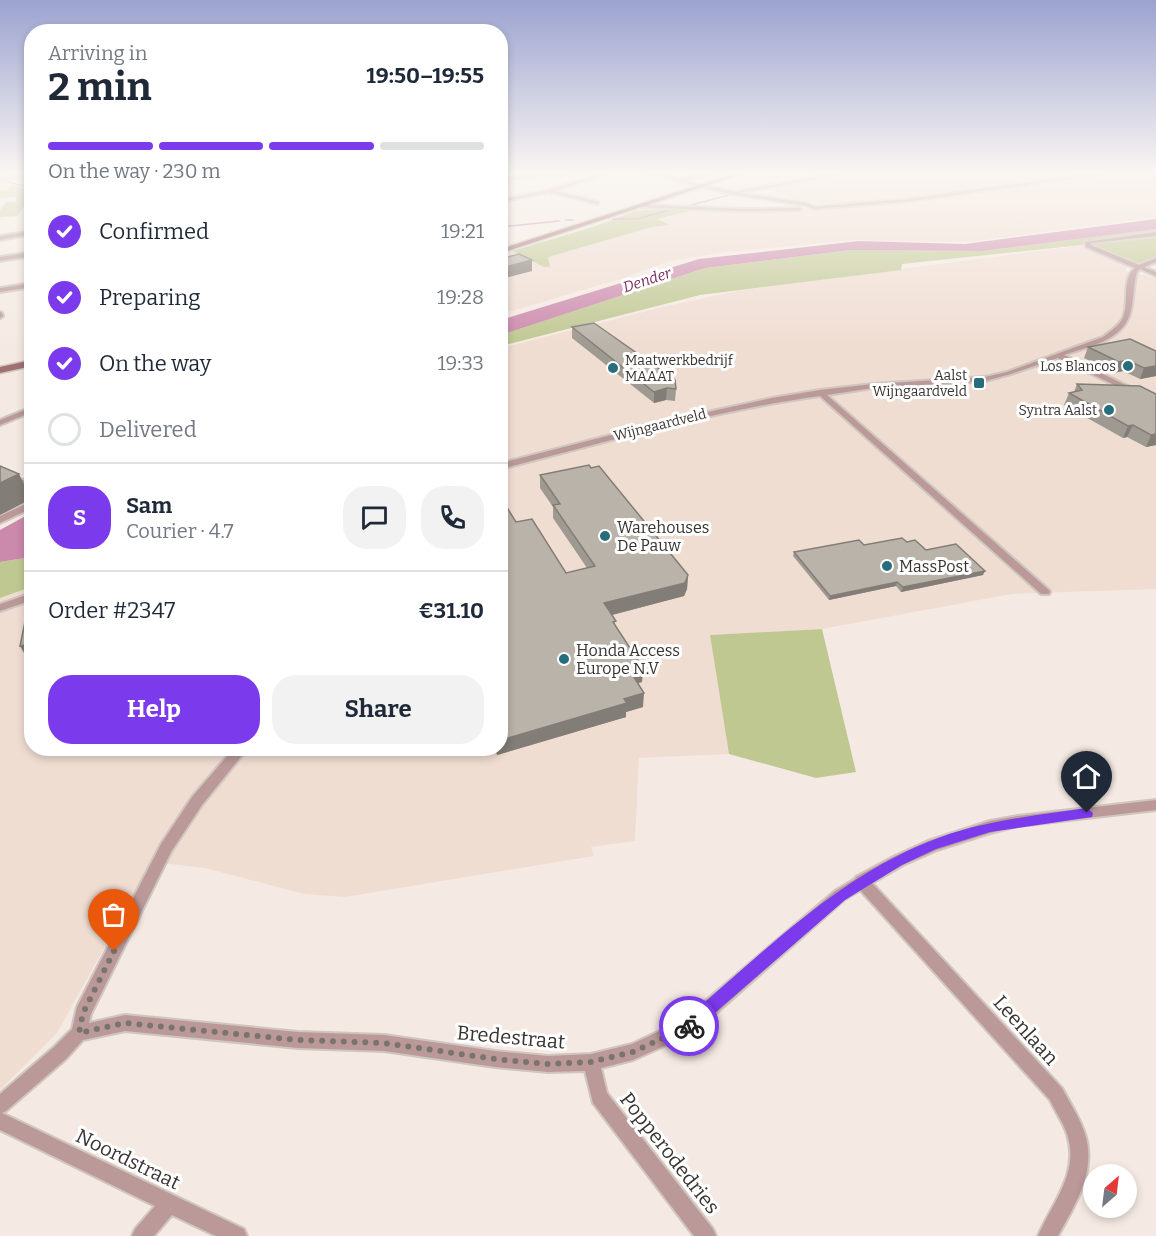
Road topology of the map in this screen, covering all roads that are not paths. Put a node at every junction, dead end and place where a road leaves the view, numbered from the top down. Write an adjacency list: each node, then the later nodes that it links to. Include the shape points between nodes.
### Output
1 (550, 231): 6 (main road)
2 (564, 231): 7 (main road)
3 (24, 232): 5 (street)
4 (1156, 234): 11 (street, via 1086,244)
5 (0, 238)
6 (508, 244)
7 (508, 249)
8 (24, 255): 9 (street)
9 (0, 259)
10 (1156, 260): 11 (street)
11 (1138, 267): 12 (street); 15 (street, Wijngaardveld, via 1132,275 1128,316 1122,326 1105,338)
12 (1156, 274)
13 (24, 286): 14 (street)
14 (0, 290)
15 (1058, 355): 20 (street, Wijngaardveld, via 985,380); 21 (street)
16 (24, 365): 17 (main road)
17 (0, 370)
18 (24, 370): 19 (main road)
19 (0, 375)
20 (820, 393): 24 (street, Wijngaardveld, via 718,410); 29 (street)
21 (1156, 403)
22 (24, 413): 23 (street)
23 (0, 423)
24 (508, 464)
25 (0, 473): 26 (street)
26 (24, 484)
27 (24, 508): 28 (street)
28 (0, 520)
29 (1045, 592)
30 (24, 599): 31 (street)
31 (0, 608)
32 (235, 756): 35 (street, via 197,801 166,848 83,1013)
33 (1156, 805): 34 (street, Bredestraat, via 990,827 933,845)
34 (861, 881): 36 (street, Bredestraat, via 689,1026 633,1052); 43 (street, Leenlaan, via 1056,1094 1077,1136 1080,1164 1074,1186)
35 (79, 1033): 36 (street, Bredestraat, via 125,1023 298,1040 384,1043 548,1064); 37 (street)
36 (591, 1062): 42 (street, Popperodedries, via 599,1097)
37 (0, 1105)
38 (0, 1121): 39 (street, Noordstraat)
39 (169, 1204): 40 (street); 41 (street, Noordstraat)
40 (142, 1236)
41 (237, 1236)
42 (706, 1236)
43 (1048, 1236)

